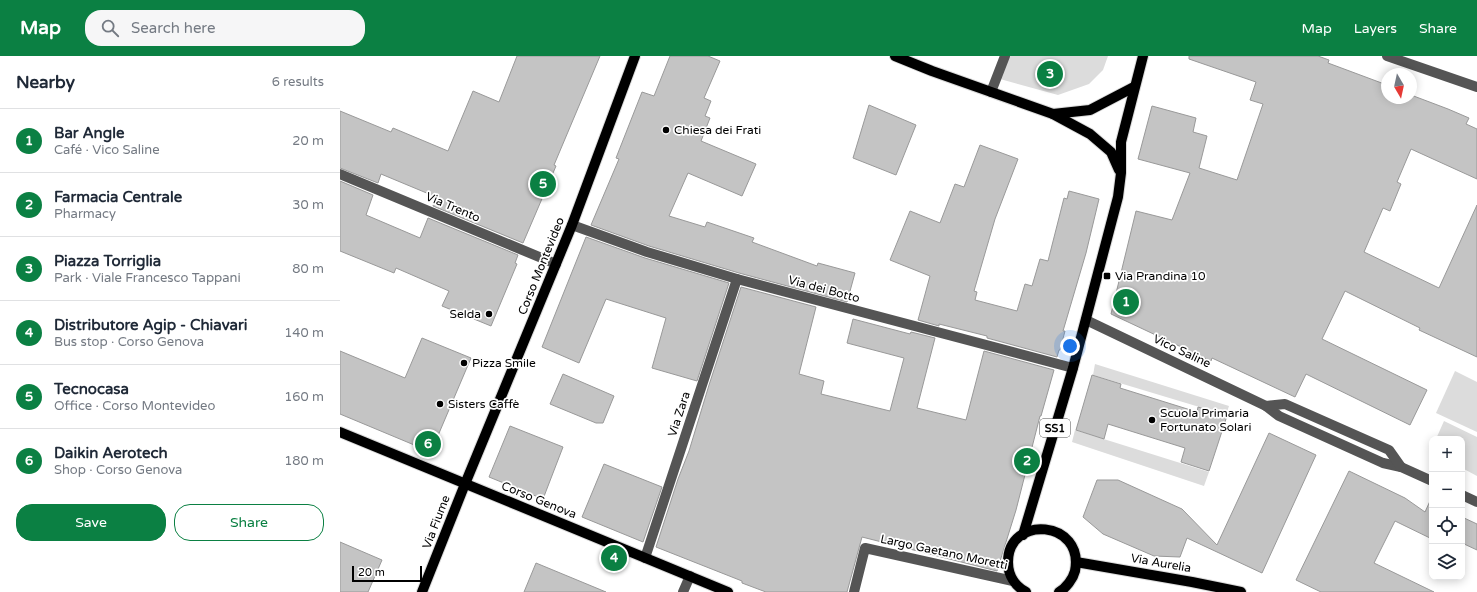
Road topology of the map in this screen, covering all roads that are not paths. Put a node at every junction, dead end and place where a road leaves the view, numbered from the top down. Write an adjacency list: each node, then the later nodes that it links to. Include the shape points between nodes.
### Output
1 (635, 56): 12 (main road, Corso Montevideo)
2 (895, 56): 8 (main road)
3 (1005, 56): 8 (street)
4 (1142, 56): 6 (main road, SS1)
5 (1387, 56): 7 (street)
6 (1134, 87): 9 (main road, via 1090,110); 10 (main road, SS1, via 1121,142)
7 (1477, 87)
8 (991, 92): 9 (main road)
9 (1053, 114): 10 (main road, via 1090,134 1112,152)
10 (1121, 173): 15 (main road, SS1, via 1118,196)
11 (340, 174): 13 (street, Via Trento)
12 (572, 225): 13 (main road, Corso Montevideo); 14 (street, Via dei Botto, via 647,252)
13 (556, 264): 21 (main road, Corso Montevideo)
14 (737, 279): 16 (street, Via dei Botto); 25 (street, Via Zara)
15 (1086, 320): 16 (main road, SS1); 17 (street, Vico Saline)
16 (1073, 368): 24 (main road, SS1)
17 (1266, 406): 19 (street, Vico Saline, via 1279,416 1362,454); 19 (street, via 1285,404 1390,450)
18 (340, 432): 21 (main road, Corso Genova)
19 (1401, 467): 20 (street, Vico Saline)
20 (1429, 480)
21 (465, 484): 25 (main road, Corso Genova); 29 (main road, Via Fiume)
22 (1465, 496): 23 (street)
23 (1477, 502)
24 (1023, 535): 26 (main road, via 1034,529 1046,528 1058,532 1068,540 1074,550); 28 (main road, via 1013,546 1008,561 1009,572)
25 (645, 558): 27 (main road, Corso Genova)
26 (1076, 562): 34 (main road, via 1075,573 1070,582); 35 (main road, Via Aurelia)
27 (690, 576): 30 (street); 31 (main road, Corso Genova)
28 (1014, 581): 32 (street, Largo Gaetano Moretti, via 865,548); 33 (main road)
29 (422, 592)
30 (683, 592)
31 (728, 592)
32 (854, 592)
33 (1026, 592)
34 (1059, 592)
35 (1241, 592)

